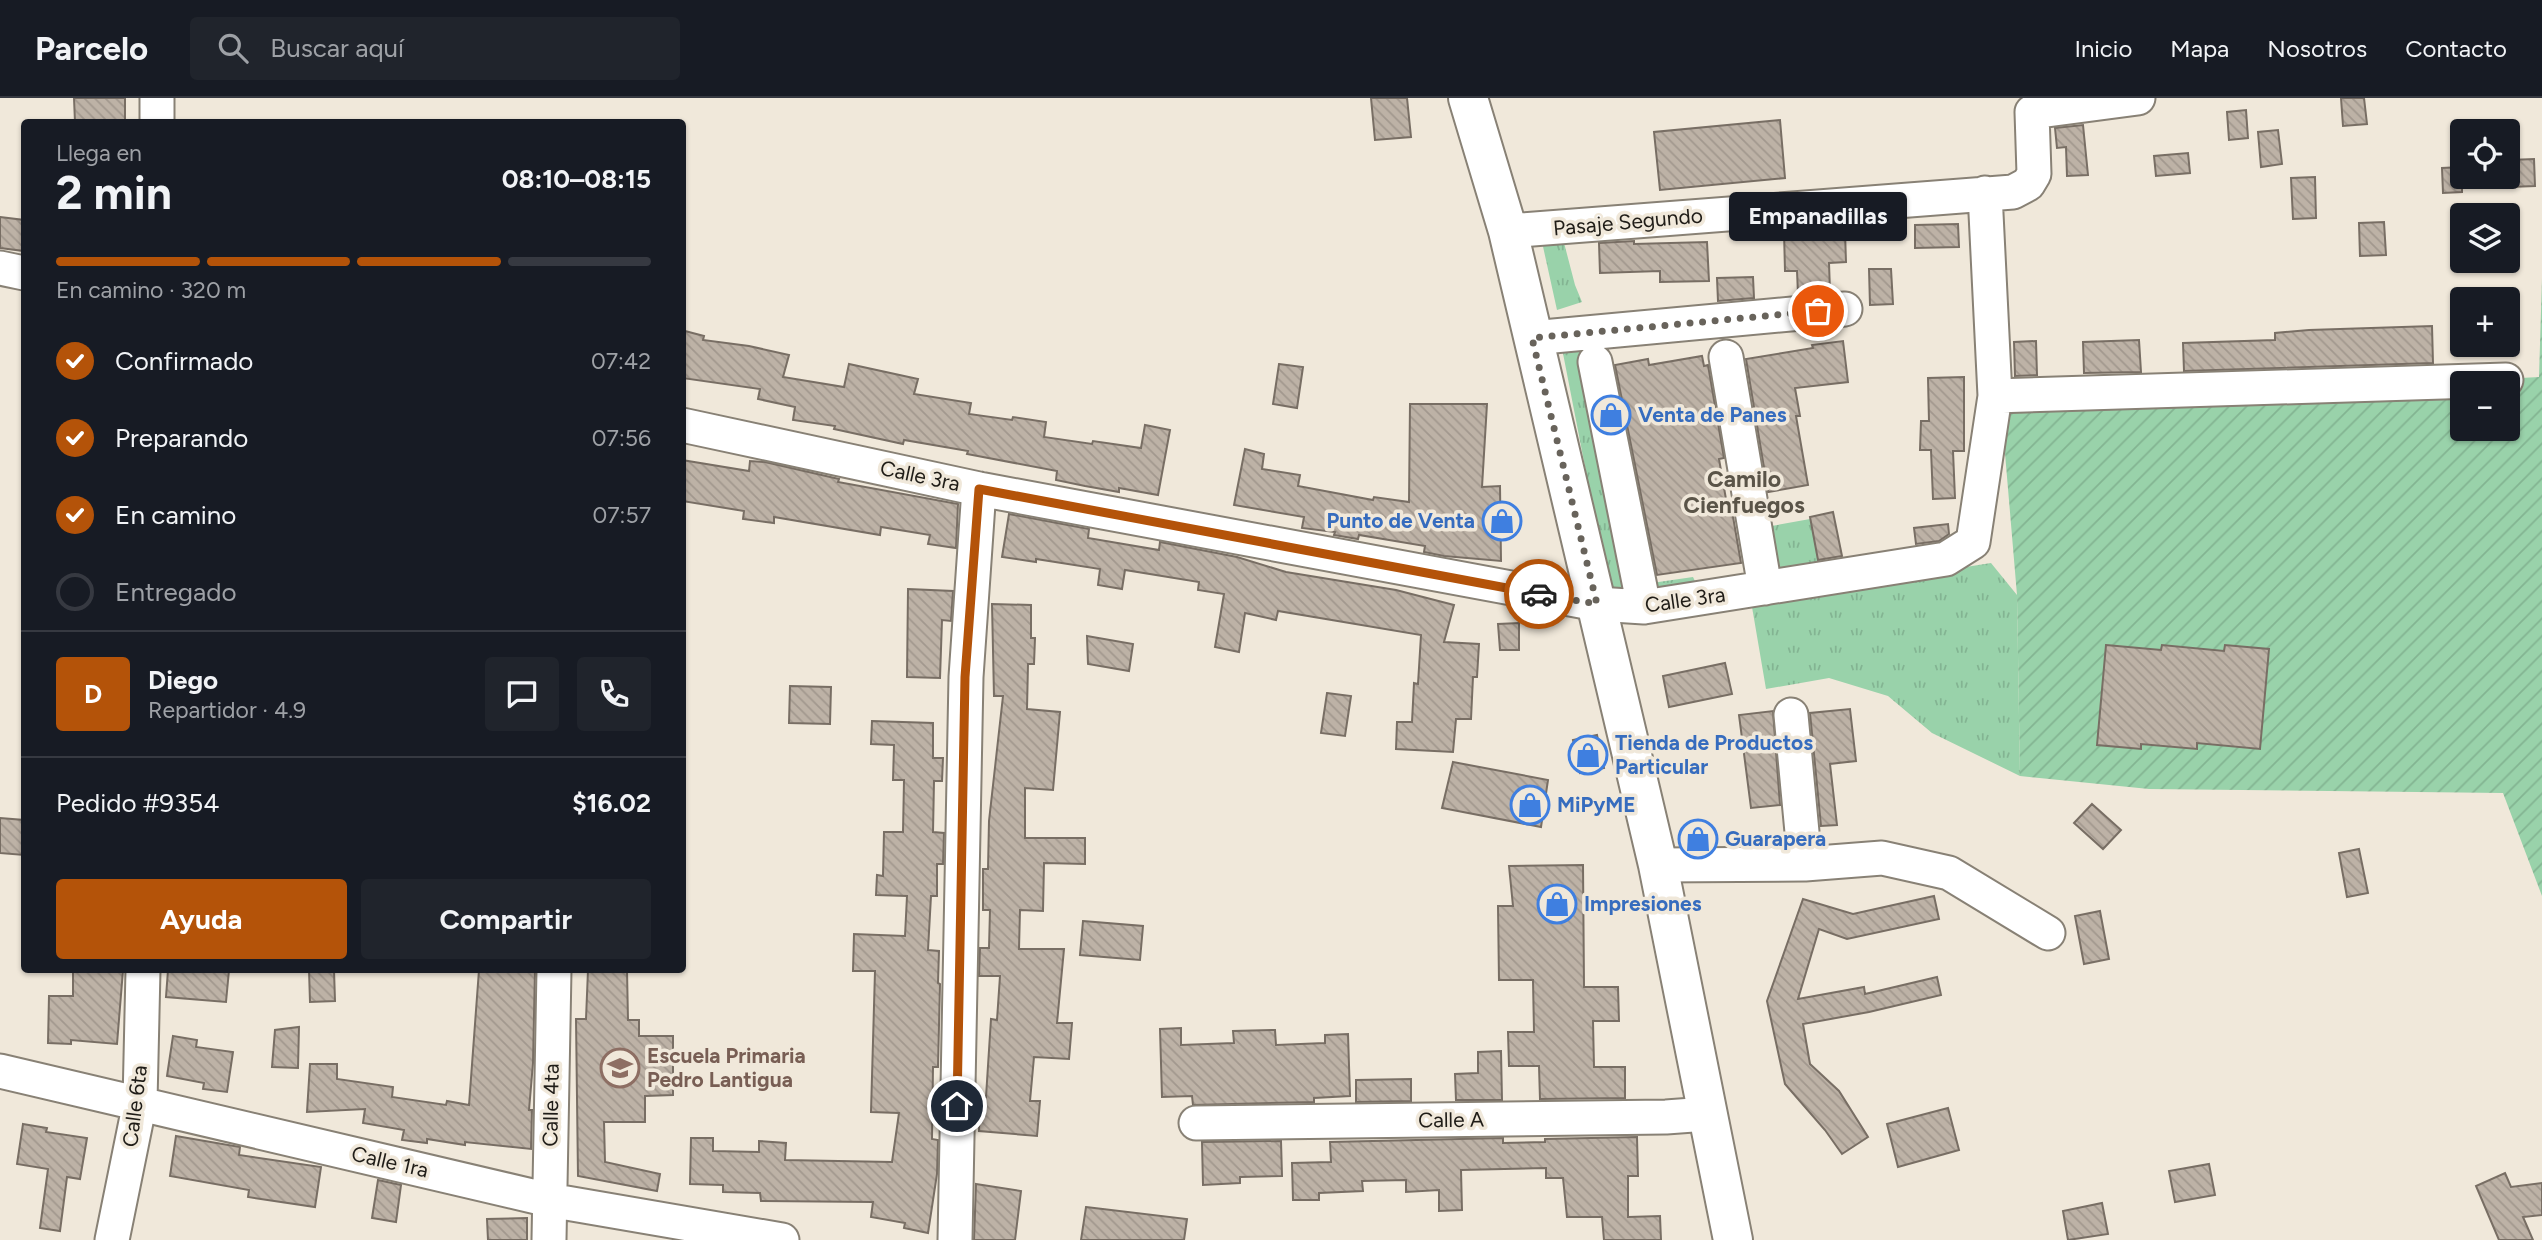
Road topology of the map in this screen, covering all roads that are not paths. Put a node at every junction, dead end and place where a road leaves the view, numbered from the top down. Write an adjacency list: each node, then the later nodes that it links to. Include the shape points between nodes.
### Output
1 (157, 98): 4 (street)
2 (1468, 98): 6 (main road)
3 (2138, 98): 5 (street, Pasaje Segundo, via 2032,112 2034,174 2028,184 2013,192)
4 (157, 119)
5 (1985, 192): 6 (street, Pasaje Segundo); 14 (street)
6 (1508, 231): 10 (main road)
7 (0, 268): 8 (street)
8 (21, 272)
9 (1845, 309): 10 (street)
10 (1532, 338): 18 (main road)
11 (1726, 357): 17 (street)
12 (1595, 362): 19 (street)
13 (2450, 382): 14 (street)
14 (1994, 396): 17 (street, Calle 3ra, via 1973,542 1946,559)
15 (686, 426): 16 (street, Calle 3ra)
16 (979, 489): 18 (street, Calle 3ra); 34 (street, via 965,677)
17 (1765, 588): 19 (street, Calle 3ra)
18 (1597, 604): 19 (street, Calle 3ra); 22 (main road)
19 (1644, 607)
20 (1791, 715): 21 (street)
21 (1805, 864): 22 (street); 23 (street, via 1882,858 1950,873)
22 (1658, 865): 28 (main road)
23 (2048, 933)
24 (143, 973): 27 (street, Calle 6ta)
25 (554, 973): 30 (street, Calle 4ta)
26 (0, 1071): 27 (street, Calle 1ra)
27 (140, 1102): 30 (street, Calle 1ra); 31 (street, Calle 6ta)
28 (1707, 1114): 29 (street, Calle A); 35 (main road)
29 (1196, 1123)
30 (549, 1200): 32 (street, Calle 4ta); 33 (street, Calle 1ra)
31 (112, 1240)
32 (549, 1240)
33 (782, 1240)
34 (955, 1240)
35 (1733, 1240)

